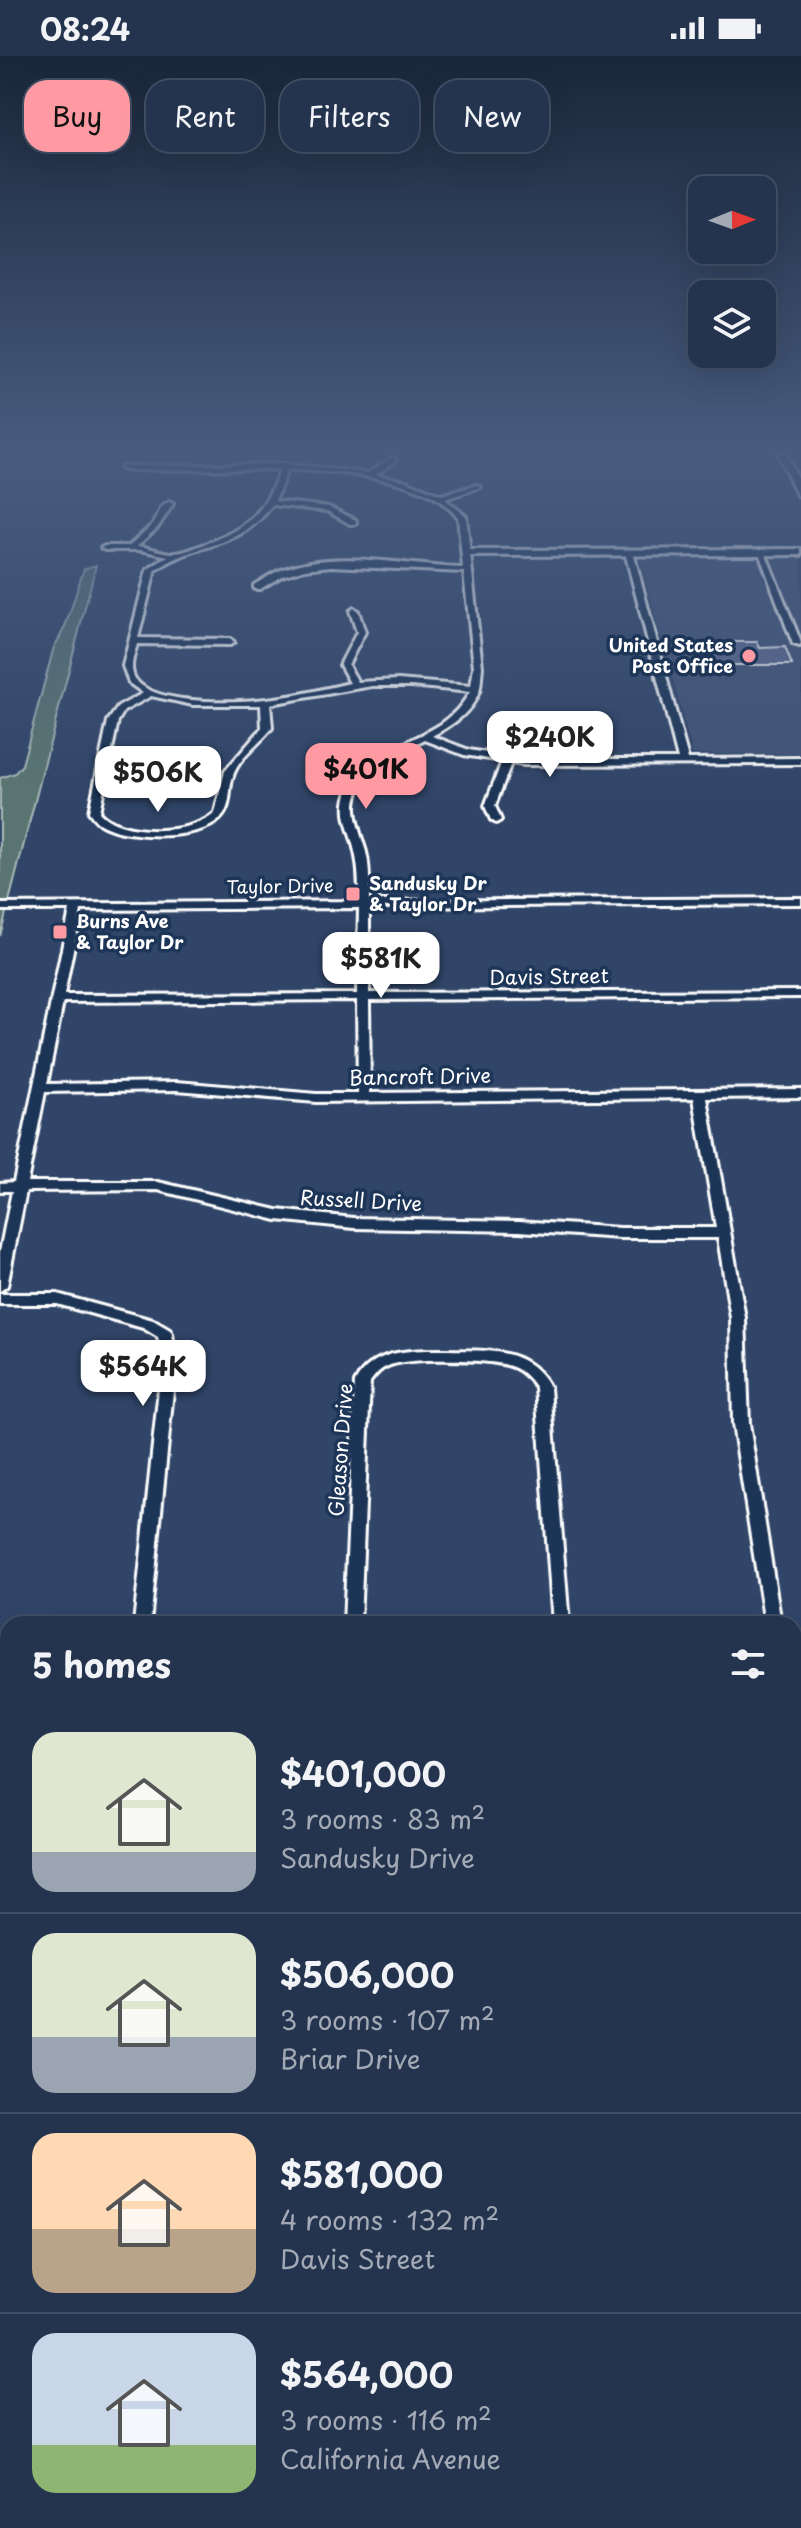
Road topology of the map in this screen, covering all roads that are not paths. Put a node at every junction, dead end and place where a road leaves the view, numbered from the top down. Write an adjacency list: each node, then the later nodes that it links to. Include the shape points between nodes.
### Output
1 (154, 569): 9 (street)
2 (305, 569): 7 (street, via 266,579)
3 (454, 569): 6 (street)
4 (634, 569): 19 (street)
5 (768, 569): 11 (street)
6 (468, 570): 13 (street)
7 (257, 587)
8 (354, 611): 12 (street, via 361,632 344,665)
9 (133, 641): 10 (street); 14 (street, via 127,673)
10 (230, 642)
11 (797, 644)
12 (355, 685): 13 (street); 15 (street)
13 (476, 689): 16 (street, via 456,717)
14 (148, 694): 15 (street, via 195,702); 15 (street, via 121,709 113,721 94,812 99,821 117,830 183,830 214,821 222,811 229,772 267,728)
15 (265, 702)
16 (426, 737): 17 (street); 22 (street, via 376,764 354,789 349,809 361,855)
17 (507, 761): 19 (street); 20 (street, via 490,806)
18 (801, 761): 19 (street)
19 (684, 762)
20 (496, 820)
21 (801, 901): 22 (street, Taylor Drive)
22 (363, 904): 24 (street, Taylor Drive); 26 (street)
23 (0, 907): 24 (street, Taylor Drive)
24 (76, 907): 27 (street)
25 (801, 994): 26 (street, Davis Street)
26 (363, 997): 27 (street, Davis Street); 31 (street)
27 (58, 999): 28 (street)
28 (40, 1088): 31 (street, Bancroft Drive, via 177,1086); 32 (street)
29 (801, 1093): 30 (street, Bancroft Drive)
30 (700, 1094): 31 (street, Bancroft Drive); 34 (street)
31 (364, 1097)
32 (20, 1186): 33 (street, Russell Drive); 34 (street, Russell Drive, via 158,1186 277,1215 354,1223); 35 (street)
33 (0, 1187)
34 (724, 1233): 40 (street, via 738,1318 742,1439)
35 (0, 1286)
36 (0, 1299): 37 (street, via 66,1300 148,1324 168,1340)
37 (143, 1616)
38 (352, 1616): 39 (street, Gleason Drive, via 361,1387 377,1365 415,1357 506,1359 538,1377)
39 (560, 1616)
40 (772, 1616)

